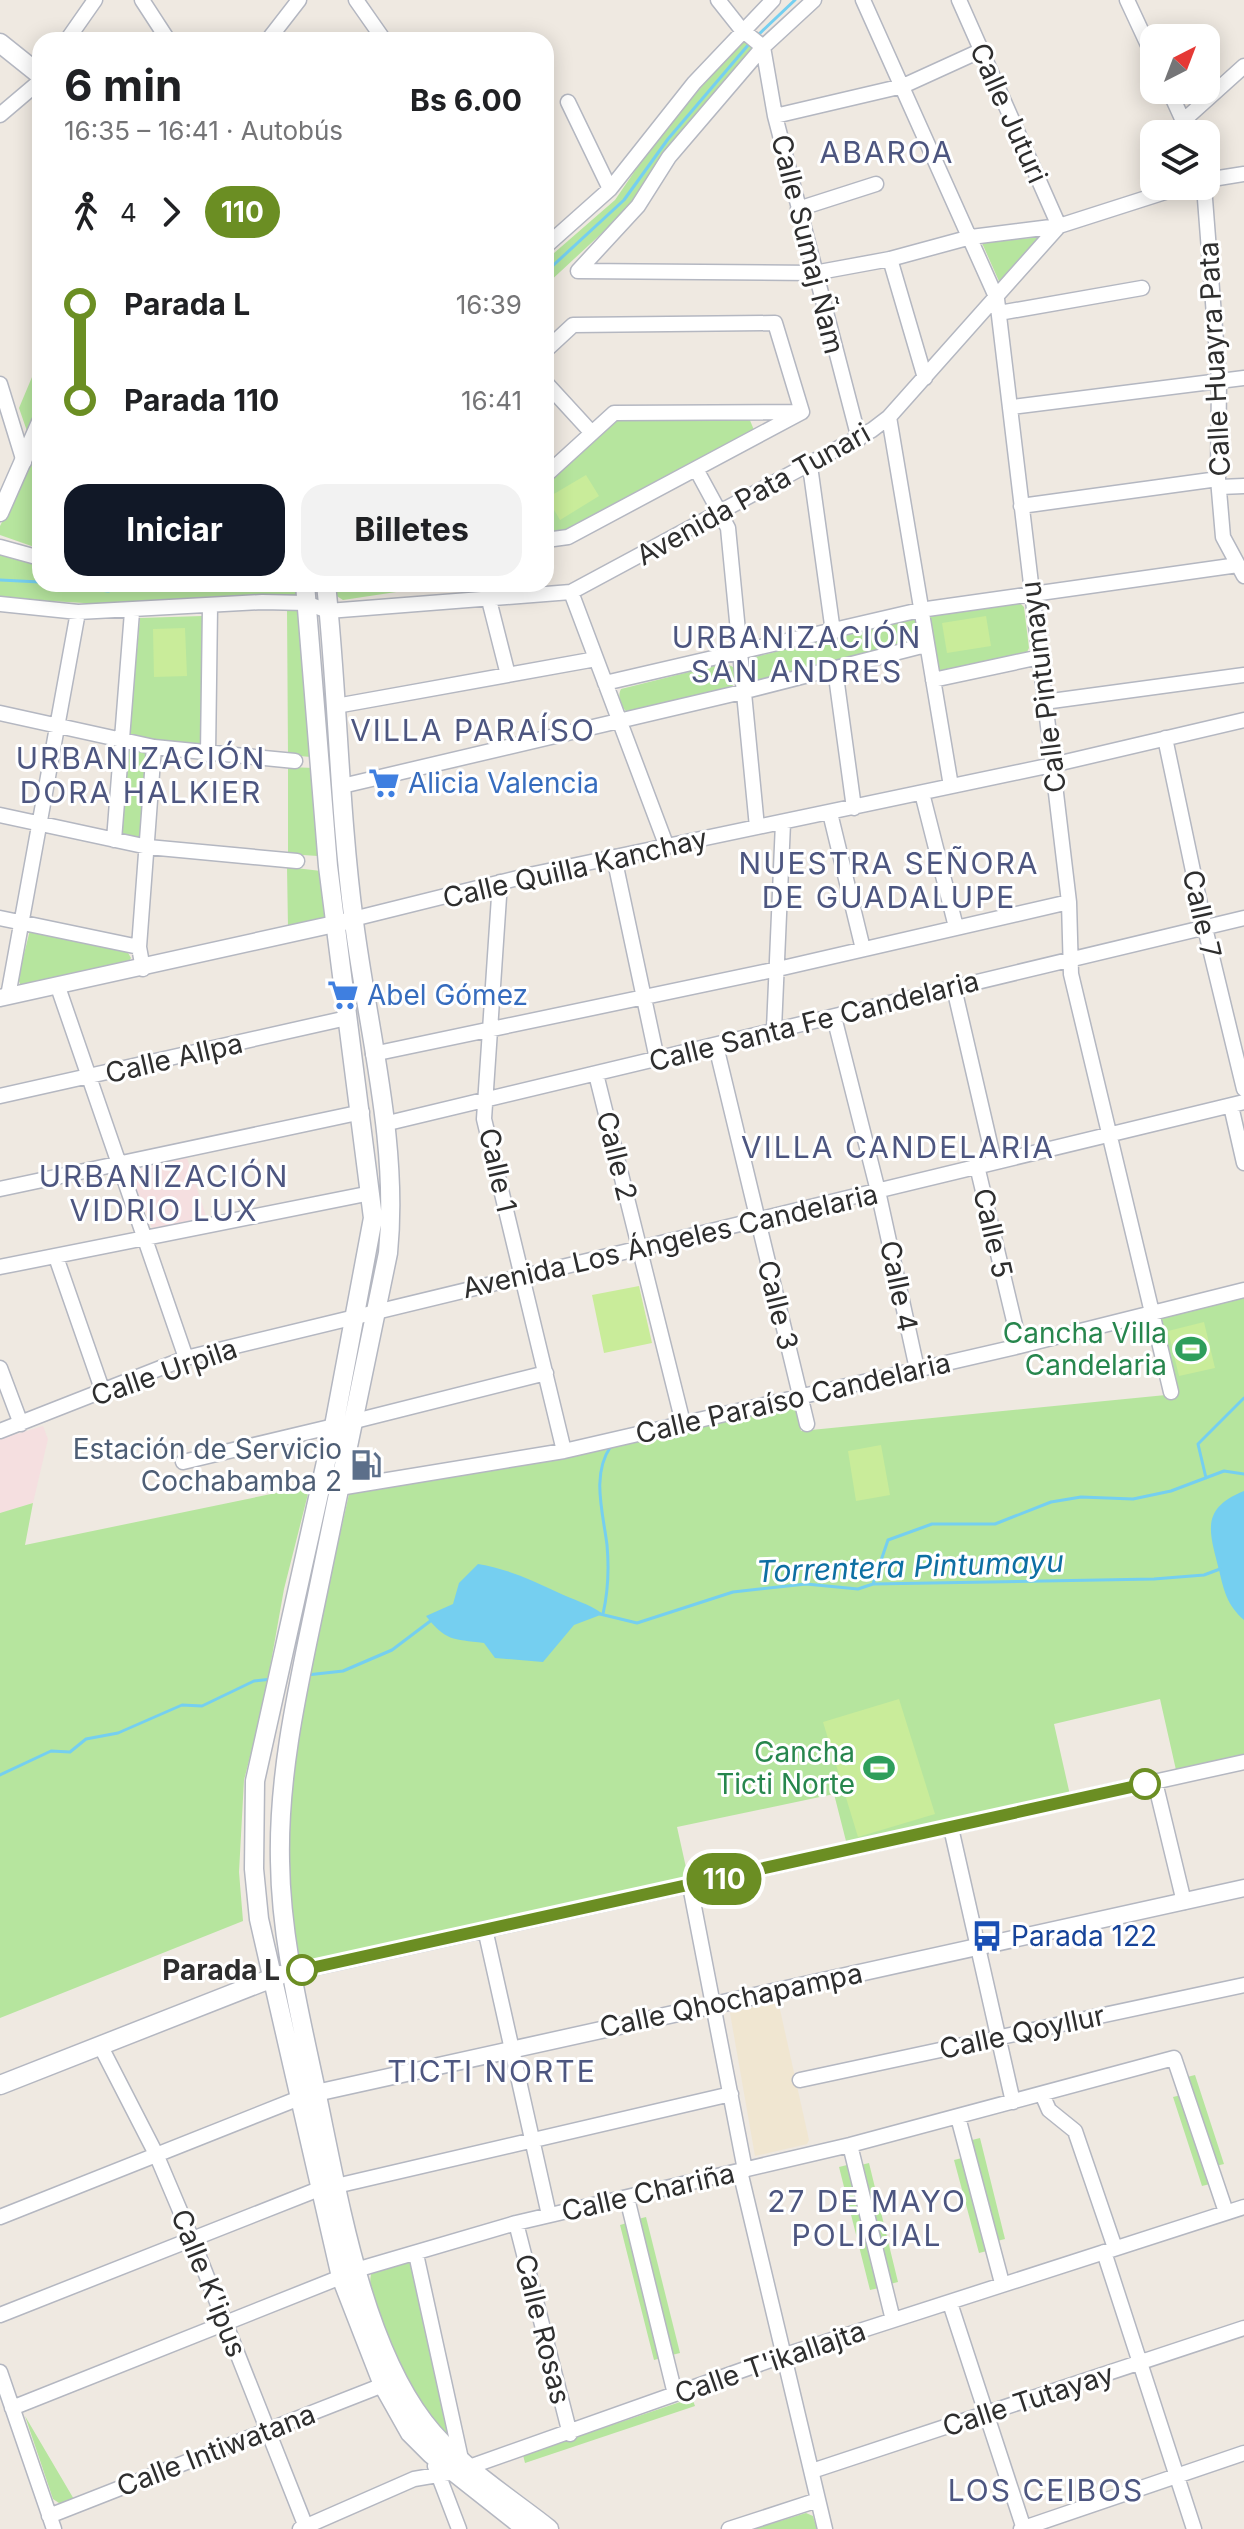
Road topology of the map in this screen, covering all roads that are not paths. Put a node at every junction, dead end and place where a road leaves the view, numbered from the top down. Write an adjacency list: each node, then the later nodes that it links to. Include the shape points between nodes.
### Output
1 (95, 0): 12 (street)
2 (142, 0): 13 (street)
3 (299, 0): 14 (street)
4 (356, 0): 15 (street)
5 (718, 0): 16 (street)
6 (773, 0): 16 (street)
7 (814, 0): 16 (street)
8 (863, 0): 22 (street, Calle Pintumayu)
9 (959, 0): 18 (street, Calle Juturi)
10 (1127, 0): 11 (street)
11 (1140, 28)
12 (73, 32)
13 (163, 32)
14 (274, 32)
15 (378, 32)
16 (753, 39): 25 (street, Calle Sumaj Ñam); 30 (street); 38 (street, via 638,206 578,271)
17 (0, 43): 20 (main road)
18 (982, 50): 22 (street); 34 (street, Calle Juturi)
19 (1244, 66): 26 (street)
20 (32, 71)
21 (32, 85): 24 (street)
22 (903, 86): 25 (street); 35 (street, Calle Pintumayu)
23 (568, 102): 30 (street)
24 (0, 115)
25 (775, 116): 33 (street, Calle Sumaj Ñam)
26 (1193, 120)
27 (1244, 174): 28 (street)
28 (1220, 178)
29 (876, 184): 33 (street)
30 (610, 189): 36 (street)
31 (1140, 200): 34 (street)
32 (1205, 200): 44 (street, Calle Huayra Pata)
33 (798, 209): 38 (street, Calle Sumaj Ñam)
34 (1059, 226): 35 (street); 40 (street, Avenida Pata Tunari)
35 (971, 237): 37 (street); 40 (street, Calle Pintumayu)
36 (554, 239)
37 (890, 259): 38 (street); 42 (street)
38 (814, 273): 53 (street, Calle Sumaj Ñam)
39 (1142, 288): 40 (street)
40 (998, 306): 42 (street, Avenida Pata Tunari); 47 (street, Calle Pintumayu)
41 (554, 343): 49 (street, via 573,325 775,323)
42 (925, 378): 50 (street, Avenida Pata Tunari)
43 (1244, 378): 44 (street)
44 (1219, 380): 47 (street); 59 (street, Calle Huayra Pata)
45 (0, 384): 55 (street)
46 (554, 392): 51 (street)
47 (1012, 407): 61 (street, Calle Pintumayu)
48 (745, 412): 49 (street); 51 (street, via 614,413); 52 (street, via 758,424)
49 (802, 412): 52 (street)
50 (889, 417): 53 (street, Avenida Pata Tunari); 76 (street)
51 (591, 432): 57 (street)
52 (753, 438): 58 (street)
53 (859, 439): 56 (street, Avenida Pata Tunari)
54 (32, 442): 55 (street)
55 (24, 462): 62 (street)
56 (810, 466): 63 (street, Avenida Pata Tunari); 80 (street)
57 (554, 467)
58 (696, 469): 63 (street); 64 (street, via 568,537)
59 (1219, 483): 60 (street); 61 (street); 67 (street, Calle Huayra Pata, via 1223,537)
60 (1244, 486)
61 (1021, 506): 71 (street, Calle Pintumayu)
62 (0, 513)
63 (721, 514): 70 (street, Avenida Pata Tunari); 82 (street, via 728,528)
64 (554, 539)
65 (0, 547): 66 (street)
66 (32, 556)
67 (1241, 571): 71 (street)
68 (305, 592): 73 (main road)
69 (327, 592): 77 (main road)
70 (571, 592): 72 (street); 84 (street)
71 (1031, 592): 76 (street); 83 (street, Calle Pintumayu)
72 (488, 596): 77 (street, via 443,594); 86 (street)
73 (306, 603): 75 (street); 77 (street); 121 (main road)
74 (0, 604): 78 (street)
75 (210, 607): 79 (street); 100 (street)
76 (920, 610): 80 (street); 81 (street)
77 (328, 611): 92 (main road)
78 (78, 612): 79 (street); 96 (street)
79 (132, 612): 98 (street)
80 (833, 632): 82 (street)
81 (926, 645): 85 (street); 88 (street)
82 (739, 655): 89 (street); 90 (street)
83 (1040, 657): 88 (street); 91 (street, Calle Pintumayu)
84 (596, 659): 86 (street); 89 (street)
85 (835, 669): 90 (street); 106 (street)
86 (508, 675): 92 (street)
87 (1244, 675): 91 (street)
88 (933, 680): 104 (street)
89 (605, 683): 95 (street)
90 (742, 692): 95 (street); 111 (street)
91 (1044, 702): 102 (street, Calle Pintumayu)
92 (336, 706): 103 (main road)
93 (0, 713): 96 (street)
94 (1244, 720): 97 (street, Calle Quilla Kanchay)
95 (619, 721): 103 (street); 114 (street)
96 (56, 725): 98 (street); 109 (street)
97 (1165, 738): 102 (street, Calle Quilla Kanchay); 124 (street, Calle 7)
98 (123, 739): 99 (street); 112 (street)
99 (154, 747): 100 (street); 113 (street)
100 (208, 754): 101 (street)
101 (295, 761)
102 (1052, 765): 104 (street, Calle Quilla Kanchay); 118 (street, Calle Pintumayu)
103 (342, 786): 121 (main road)
104 (951, 786): 105 (street, Calle Quilla Kanchay)
105 (922, 793): 106 (street, Calle Quilla Kanchay); 123 (street)
106 (854, 808): 107 (street, Calle Quilla Kanchay)
107 (830, 813): 110 (street, Calle Quilla Kanchay); 126 (street)
108 (0, 815): 109 (street)
109 (40, 823): 112 (street); 122 (street)
110 (783, 823): 111 (street, Calle Quilla Kanchay); 129 (street)
111 (757, 827): 114 (street, Calle Quilla Kanchay)
112 (114, 840): 113 (street)
113 (148, 847): 116 (street); 125 (street)
114 (667, 847): 115 (street, Calle Quilla Kanchay)
115 (614, 857): 117 (street, Calle Quilla Kanchay); 132 (street)
116 (297, 861)
117 (500, 882): 121 (street, Calle Quilla Kanchay); 137 (street, Calle 1)
118 (1069, 902): 123 (street); 127 (street, Calle Pintumayu)
119 (0, 918): 122 (street)
120 (1244, 918): 124 (street, Calle Santa Fe Candelaria)
121 (344, 922): 128 (street, Calle Quilla Kanchay); 135 (main road); 139 (main road)
122 (23, 923): 125 (street); 133 (street)
123 (956, 927): 126 (street)
124 (1205, 928): 127 (street, Calle Santa Fe Candelaria); 143 (street, Calle 7)
125 (139, 947): 128 (street)
126 (863, 949): 129 (street)
127 (1073, 959): 131 (street, Calle Santa Fe Candelaria); 149 (street, Calle Pintumayu, via 1071,974)
128 (143, 969): 130 (street, Calle Quilla Kanchay)
129 (778, 969): 132 (street); 136 (street)
130 (58, 987): 133 (street, Calle Quilla Kanchay); 142 (street)
131 (954, 988): 134 (street, Calle Santa Fe Candelaria); 150 (street, Calle 5)
132 (643, 996): 137 (street); 140 (street)
133 (4, 997)
134 (834, 1017): 136 (street, Calle Santa Fe Candelaria); 155 (street, Calle 4)
135 (347, 1018): 142 (street, Calle Allpa); 147 (main road)
136 (774, 1029): 138 (street, Calle Santa Fe Candelaria)
137 (490, 1030): 139 (street); 145 (street, Calle 1)
138 (716, 1046): 140 (street, Calle Santa Fe Candelaria); 157 (street, Calle 3)
139 (373, 1054): 148 (main road)
140 (657, 1059): 141 (street, Calle Santa Fe Candelaria)
141 (596, 1074): 145 (street, Calle Santa Fe Candelaria); 159 (street, Calle 2)
142 (88, 1078): 144 (street, Calle Allpa); 152 (street)
143 (1244, 1089)
144 (0, 1096)
145 (487, 1100): 148 (street, Calle Santa Fe Candelaria); 162 (street, Calle 1, via 484,1119)
146 (1238, 1104): 149 (street, Avenida Los Ángeles Candelaria); 151 (street)
147 (362, 1112): 152 (street); 156 (main road)
148 (384, 1124): 164 (main road, via 391,1220)
149 (1109, 1134): 150 (street, Avenida Los Ángeles Candelaria); 165 (street, Calle Pintumayu)
150 (994, 1161): 153 (street, Avenida Los Ángeles Candelaria)
151 (1244, 1163)
152 (119, 1165): 154 (street); 158 (street)
153 (977, 1166): 155 (street, Avenida Los Ángeles Candelaria); 167 (street, Calle 5)
154 (0, 1189)
155 (878, 1191): 157 (street, Avenida Los Ángeles Candelaria); 170 (street, Calle 4)
156 (371, 1193): 158 (street); 166 (main road, via 371,1235)
157 (758, 1219): 159 (street, Avenida Los Ángeles Candelaria); 174 (street, Calle 3)
158 (145, 1240): 160 (street); 168 (street)
159 (640, 1247): 162 (street, Avenida Los Ángeles Candelaria); 176 (street, Calle 2)
160 (56, 1257): 161 (street); 172 (street)
161 (0, 1267)
162 (523, 1276): 164 (street, Avenida Los Ángeles Candelaria); 171 (street, Calle 1)
163 (1244, 1290): 165 (street, Calle Paraíso Candelaria)
164 (376, 1310): 166 (street, Calle Urpila); 175 (main road)
165 (1153, 1313): 167 (street, Calle Paraíso Candelaria); 173 (street, Calle Pintumayu)
166 (357, 1314): 168 (street, Calle Urpila); 179 (main road)
167 (1020, 1346): 170 (street, Calle Paraíso Candelaria)
168 (186, 1358): 172 (street, Calle Urpila)
169 (0, 1368): 177 (street)
170 (917, 1369): 174 (street, Calle Paraíso Candelaria)
171 (546, 1373): 175 (street); 181 (street, Calle 1)
172 (103, 1392): 177 (street, Calle Urpila)
173 (1171, 1392)
174 (801, 1397): 176 (street, Calle Paraíso Candelaria); 178 (street, Calle 3)
175 (355, 1421): 183 (main road)
176 (683, 1423): 181 (street, Calle Paraíso Candelaria)
177 (21, 1424): 180 (street, Calle Urpila)
178 (807, 1424)
179 (334, 1426): 182 (street); 193 (main road, via 255,1781 259,1919)
180 (0, 1431)
181 (564, 1451): 183 (street, Calle Paraíso Candelaria)
182 (183, 1462)
183 (339, 1488): 192 (main road, via 282,1783 282,1899)
184 (1244, 1762): 185 (street)
185 (1155, 1782): 186 (street); 189 (street)
186 (951, 1828): 187 (street); 191 (street)
187 (690, 1886): 190 (street); 195 (street)
188 (1244, 1888): 189 (street, Calle Qhochapampa)
189 (1184, 1902): 191 (street, Calle Qhochapampa)
190 (485, 1929): 192 (street); 198 (street)
191 (980, 1947): 195 (street, Calle Qhochapampa); 196 (street)
192 (291, 1973): 193 (main road); 203 (main road)
193 (272, 1978): 197 (main road); 203 (main road)
194 (1244, 1985): 196 (street, Calle Qoyllur)
195 (715, 2003): 198 (street, Calle Qhochapampa); 201 (street)
196 (997, 2037): 199 (street, Calle Qoyllur); 204 (street)
197 (100, 2045): 200 (main road); 208 (street, Calle K'ipus)
198 (512, 2048): 203 (street, Calle Qhochapampa); 206 (street)
199 (800, 2080)
200 (0, 2085)
201 (731, 2094): 206 (street); 209 (street)
202 (1042, 2094): 204 (street, Calle Chariña); 213 (street, Calle Chariña, via 1174,2058); 218 (street, via 1049,2110 1075,2131)
203 (309, 2095): 208 (street, Calle Qhochapampa); 210 (main road)
204 (1013, 2102): 205 (street, Calle Chariña)
205 (958, 2117): 207 (street, Calle Chariña); 221 (street)
206 (530, 2140): 210 (street); 214 (street)
207 (850, 2145): 209 (street, Calle Chariña); 224 (street)
208 (156, 2154): 215 (street, Calle Qhochapampa); 217 (street, Calle K'ipus)
209 (742, 2170): 211 (street, Calle Chariña); 227 (street)
210 (327, 2187): 217 (street); 220 (main road)
211 (627, 2198): 214 (street, Calle Chariña); 231 (street)
212 (1244, 2207): 213 (street, Calle T'ikallajta)
213 (1226, 2212): 218 (street, Calle T'ikallajta)
214 (549, 2215): 216 (street, Calle Chariña)
215 (0, 2217)
216 (516, 2223): 219 (street, Calle Chariña); 235 (street, Calle Rosas)
217 (192, 2239): 223 (street); 225 (street, Calle K'ipus)
218 (1109, 2250): 221 (street, Calle T'ikallajta); 228 (street)
219 (416, 2254): 220 (street, Calle Chariña); 237 (street)
220 (349, 2274): 225 (street, Calle Chariña); 230 (main road); 237 (main road, via 411,2402)
221 (1002, 2283): 222 (street, Calle T'ikallajta)
222 (950, 2303): 224 (street, Calle T'ikallajta); 233 (street)
223 (0, 2315)
224 (893, 2320): 227 (street, Calle T'ikallajta)
225 (225, 2322): 232 (street, Calle Chariña); 234 (street, Calle K'ipus)
226 (1244, 2328): 228 (street, Calle Tutayay)
227 (782, 2356): 231 (street, Calle T'ikallajta); 238 (street)
228 (1141, 2363): 233 (street, Calle Tutayay); 239 (street)
229 (0, 2372): 232 (street)
230 (383, 2385): 234 (street, Calle Intiwatana); 237 (main road, via 410,2433)
231 (675, 2394): 235 (street, Calle T'ikallajta)
232 (12, 2408): 241 (street)
233 (987, 2413): 238 (street, Calle Tutayay); 248 (street)
234 (268, 2430): 241 (street, Calle Intiwatana); 242 (street, Calle K'ipus)
235 (570, 2434): 237 (street, Calle T'ikallajta)
236 (1244, 2453): 239 (street)
237 (456, 2468): 242 (street, Calle T'ikallajta, via 414,2479); 243 (street); 244 (main road); 245 (main road)
238 (812, 2471): 240 (street)
239 (1176, 2475): 248 (street); 249 (street)
240 (818, 2500): 246 (street); 247 (street)
241 (52, 2522)
242 (303, 2528)
243 (459, 2529)
244 (526, 2529)
245 (549, 2529)
246 (729, 2529)
247 (825, 2529)
248 (1023, 2529)
249 (1194, 2529)

